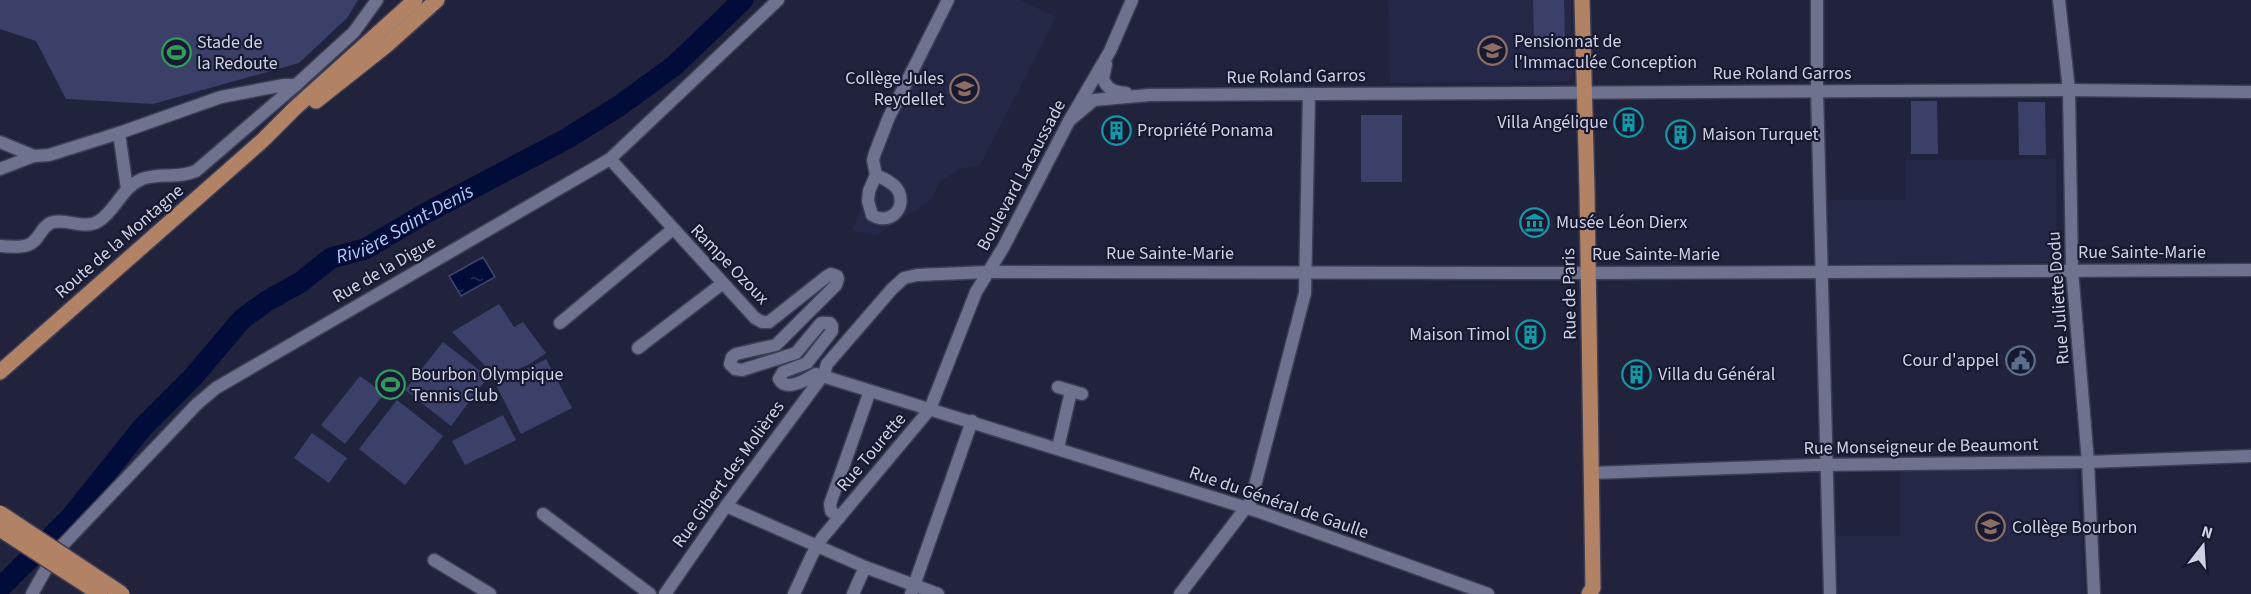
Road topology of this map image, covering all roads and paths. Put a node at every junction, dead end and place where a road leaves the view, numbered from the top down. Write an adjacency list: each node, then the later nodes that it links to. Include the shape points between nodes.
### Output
1 (377, 0): 11 (street, via 354,32)
2 (415, 0): 20 (main road, Route de la Montagne)
3 (437, 0): 20 (main road, Route de la Montagne, via 327,93)
4 (778, 0): 23 (street, Rue de la Digue)
5 (948, 0): 25 (street, via 889,117 873,160)
6 (1132, 0): 10 (street, Boulevard Lacaussade)
7 (1582, 0): 13 (main road, Rue de Paris)
8 (1817, 0): 14 (street)
9 (2059, 0): 12 (street, Rue Juliette Dodu)
10 (1110, 51): 17 (street, via 1102,79 1109,89); 18 (street, Boulevard Lacaussade)
11 (296, 85): 19 (street, via 221,97); 26 (street, via 196,171 153,176)
12 (2069, 90): 14 (street, Rue Roland Garros); 15 (street, Rue Roland Garros); 29 (street, Rue Juliette Dodu)
13 (1584, 92): 14 (street, Rue Roland Garros); 16 (street, Rue Roland Garros); 35 (main road, Rue de Paris)
14 (1817, 92): 32 (street)
15 (2251, 92)
16 (1309, 93): 17 (street, Rue Roland Garros); 31 (street)
17 (1149, 95): 18 (street, Rue Roland Garros, via 1094,100)
18 (1069, 121): 33 (street, Boulevard Lacaussade)
19 (120, 133): 22 (street); 26 (street)
20 (263, 140): 40 (main road, Route de la Montagne)
21 (0, 142): 22 (street)
22 (34, 156): 24 (street)
23 (610, 159): 27 (street, Rampe Ozoux); 62 (street, Rue de la Digue, via 216,388 55,553)
24 (0, 169)
25 (876, 175)
26 (127, 189): 28 (street, via 97,222 54,222 47,224 38,239 28,245)
27 (673, 229): 36 (street, Rampe Ozoux); 38 (street)
28 (0, 246)
29 (2072, 270): 30 (street, Rue Sainte-Marie); 32 (street, Rue Sainte-Marie); 48 (street, Rue Juliette Dodu)
30 (2251, 270)
31 (1306, 271): 33 (street, Rue Sainte-Marie); 35 (street, Rue Sainte-Marie); 52 (street, via 1305,293)
32 (1822, 271): 35 (street, Rue Sainte-Marie); 49 (street)
33 (988, 272): 34 (street, Boulevard Lacaussade); 37 (street, Rue Tourette)
34 (973, 273): 37 (street); 41 (street, Boulevard Lacaussade, via 904,278 827,364)
35 (1588, 273): 50 (main road, Rue de Paris)
36 (723, 283): 39 (street); 41 (street, Rampe Ozoux, via 755,318 769,322 826,277 837,276 836,285 776,345 736,354 730,364 742,370 796,353 825,322 832,326 832,331 807,363 783,372 779,379 784,385 816,374)
37 (976, 292): 44 (street, Rue Tourette)
38 (560, 323)
39 (638, 348)
40 (0, 372)
41 (822, 376): 43 (street, Rue du Général de Gaulle); 51 (street, Rue Gibert des Molières)
42 (1058, 387): 46 (street, via 1077,392)
43 (870, 391): 44 (street, Rue du Général de Gaulle); 55 (street, Rue Tourette, via 830,504)
44 (930, 409): 45 (street, Rue du Général de Gaulle); 55 (street, Rue Tourette)
45 (972, 421): 46 (street, Rue du Général de Gaulle); 60 (street)
46 (1058, 448): 52 (street, Rue du Général de Gaulle)
47 (2251, 456): 48 (street, Rue Monseigneur de Beaumont)
48 (2088, 462): 49 (street, Rue Monseigneur de Beaumont); 74 (street, Rue Juliette Dodu)
49 (1826, 465): 50 (street, Rue Monseigneur de Beaumont); 73 (street)
50 (1592, 473): 61 (main road, Rue de Paris)
51 (726, 506): 57 (street); 67 (street, Rue Gibert des Molières)
52 (1247, 508): 71 (street); 72 (street, Rue du Général de Gaulle)
53 (0, 513): 64 (main road, bridge)
54 (543, 514): 66 (street)
55 (839, 519): 57 (street, Rue Tourette)
56 (0, 529): 63 (main road, bridge)
57 (817, 546): 59 (street); 68 (street, Rue Tourette)
58 (434, 560): 65 (street)
59 (865, 567): 60 (street); 69 (street)
60 (912, 590): 70 (street)
61 (1593, 592)
62 (32, 594)
63 (100, 594)
64 (122, 594)
65 (490, 594)
66 (650, 594)
67 (665, 594)
68 (794, 594)
69 (853, 594)
70 (938, 594)
71 (1180, 594)
72 (1488, 594)
73 (1830, 594)
74 (2094, 594)

